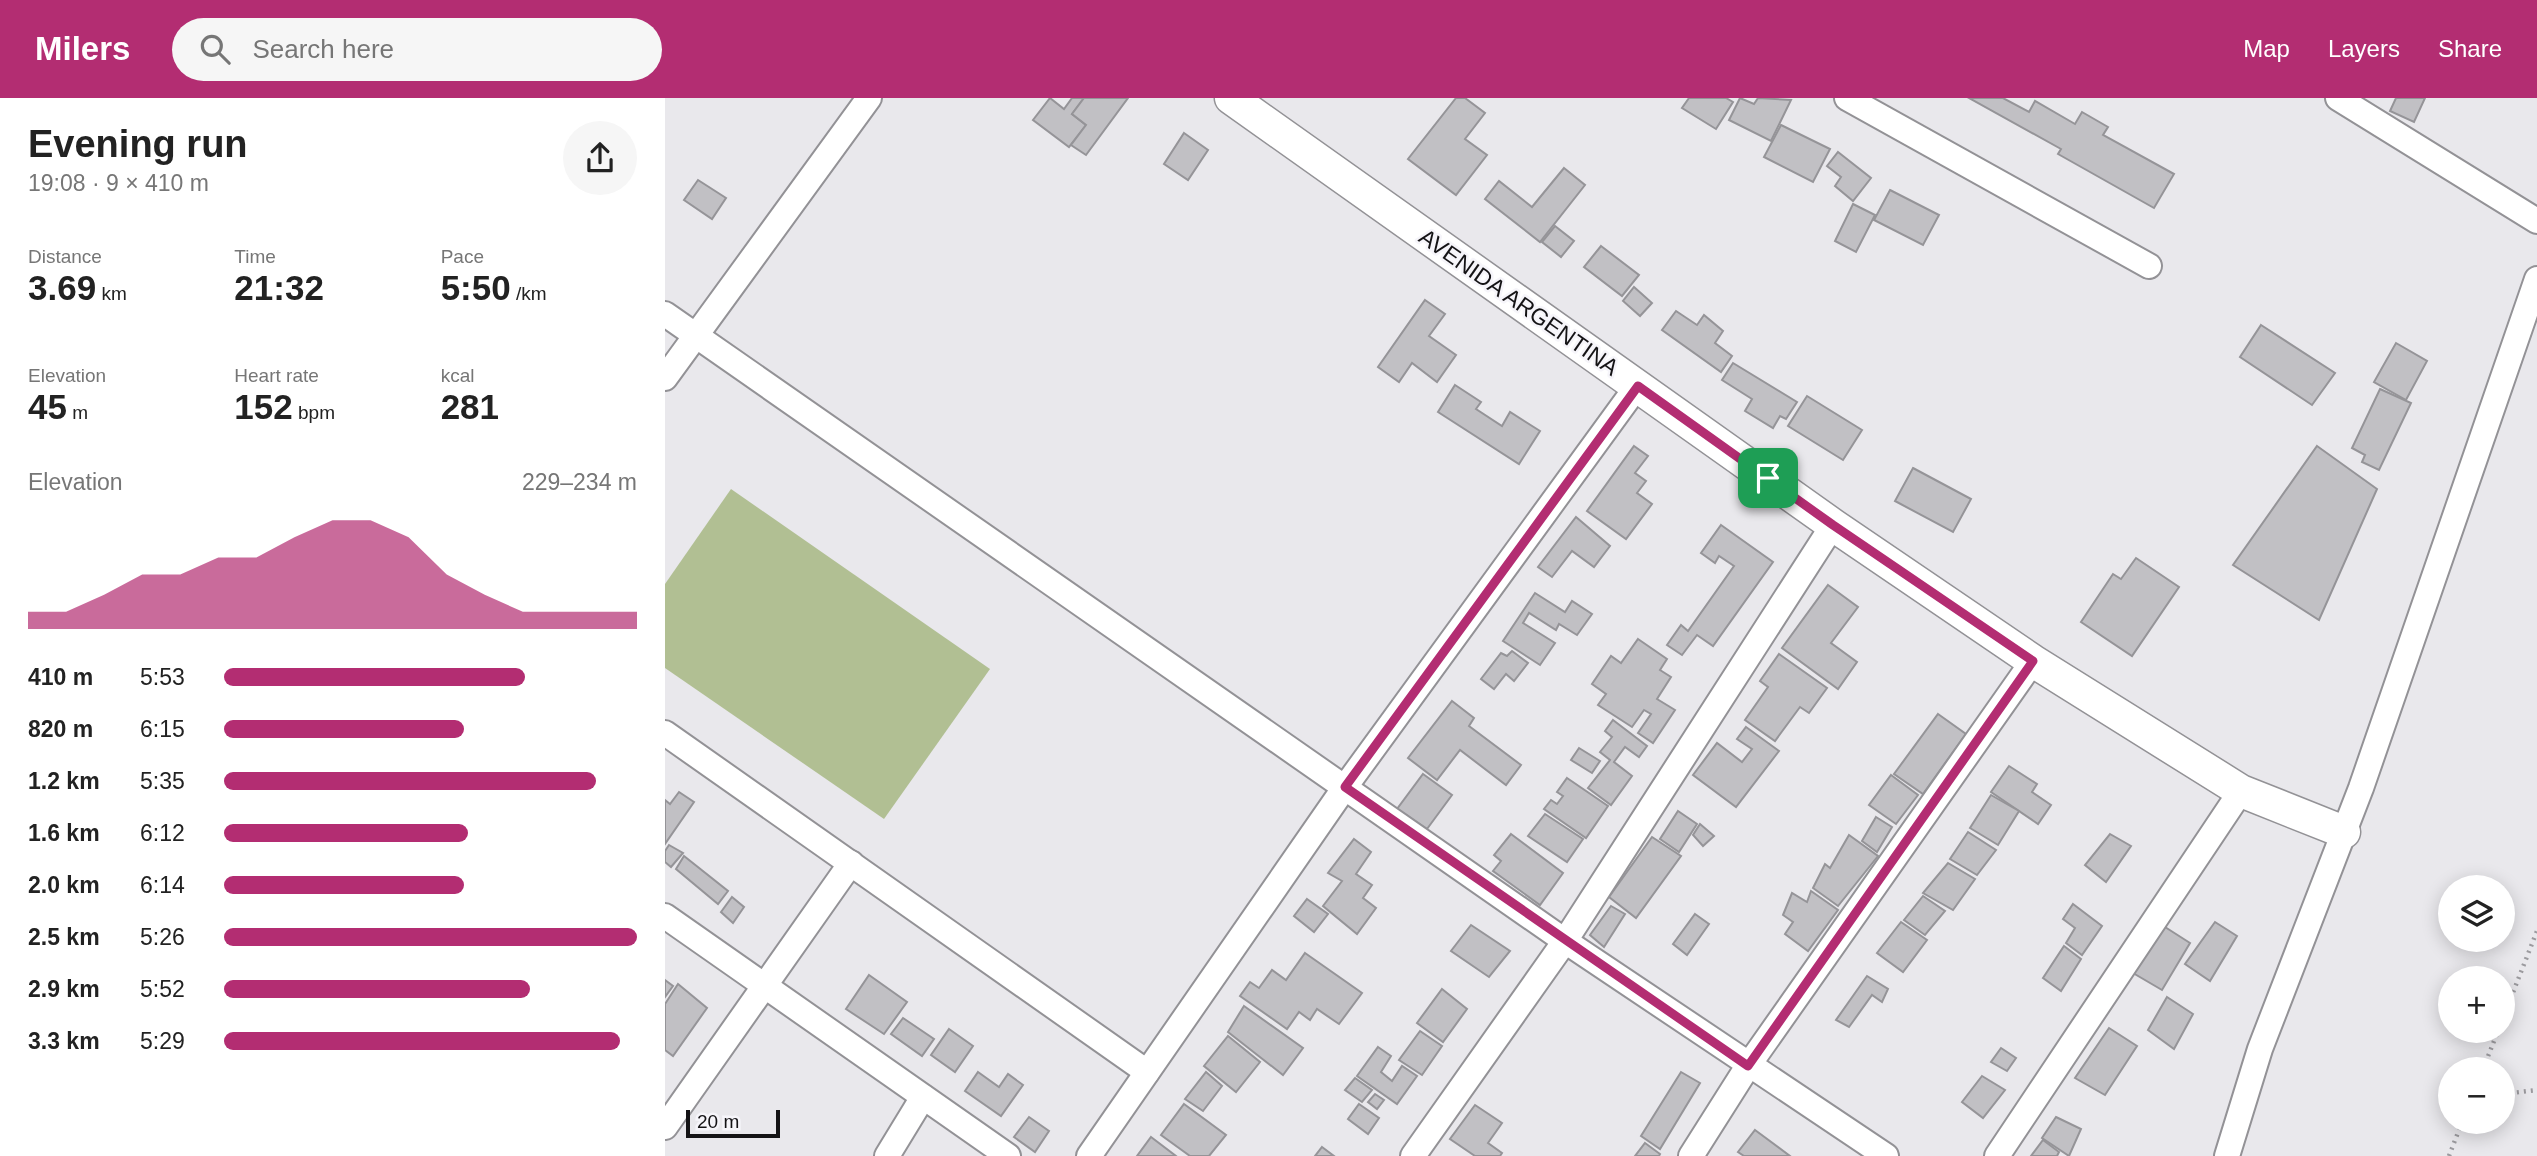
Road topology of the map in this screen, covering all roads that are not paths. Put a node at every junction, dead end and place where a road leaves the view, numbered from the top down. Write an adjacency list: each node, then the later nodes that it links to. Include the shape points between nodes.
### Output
1 (869, 98): 9 (street)
2 (1231, 98): 11 (street, AVENIDA ARGENTINA)
3 (1847, 98): 6 (street)
4 (2338, 98): 5 (street)
5 (2537, 221)
6 (2149, 266)
7 (2537, 279): 17 (street)
8 (665, 314): 9 (street)
9 (696, 334): 10 (street); 15 (street)
10 (665, 378)
11 (1638, 386): 12 (street, AVENIDA ARGENTINA); 15 (street)
12 (1833, 525): 13 (street, AVENIDA ARGENTINA); 20 (street)
13 (2033, 661): 16 (street, AVENIDA ARGENTINA); 22 (street)
14 (665, 733): 18 (street)
15 (1345, 787): 20 (street); 23 (street)
16 (2241, 791): 17 (street, AVENIDA ARGENTINA); 32 (street)
17 (2344, 832): 33 (street, via 2260,1049)
18 (851, 863): 21 (street); 23 (street)
19 (665, 916): 21 (street)
20 (1565, 941): 22 (street); 29 (street)
21 (765, 986): 24 (street); 25 (street)
22 (1748, 1066): 30 (street); 31 (street)
23 (1147, 1072): 28 (street)
24 (923, 1097): 26 (street); 27 (street)
25 (665, 1127)
26 (887, 1156)
27 (1008, 1156)
28 (1089, 1156)
29 (1413, 1156)
30 (1691, 1156)
31 (1886, 1156)
32 (1997, 1156)
33 (2227, 1156)

